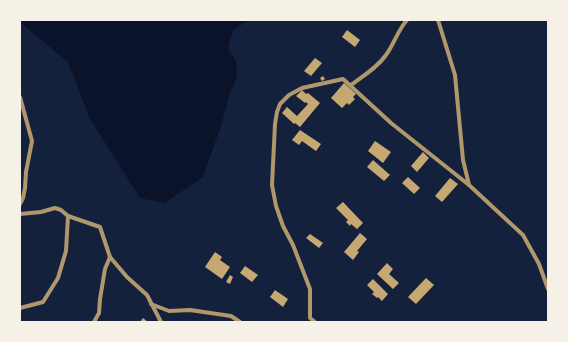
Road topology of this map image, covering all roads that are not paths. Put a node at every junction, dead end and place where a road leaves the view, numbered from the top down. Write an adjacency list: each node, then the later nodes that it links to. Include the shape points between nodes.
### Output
1 (407, 20): 3 (street, via 387,55 375,68)
2 (438, 20): 6 (street, via 455,75 463,160)
3 (351, 85): 6 (street, via 391,123); 14 (street, via 343,79 302,88 289,95 280,104 277,112 272,185 283,226 310,289)
4 (20, 97): 5 (street)
5 (20, 103): 7 (street, via 32,141)
6 (469, 185): 11 (street, via 523,235 539,264)
7 (20, 204)
8 (20, 214): 9 (street, via 55,208)
9 (68, 216): 10 (street, via 100,227); 13 (street, via 66,251 58,278 43,302)
10 (110, 257): 12 (street, via 147,295); 15 (street, via 105,269 99,313)
11 (548, 289)
12 (151, 304): 16 (street); 17 (street, via 169,310 190,310 230,316)
13 (20, 308)
14 (310, 318): 18 (street); 19 (street)
15 (94, 322)
16 (161, 322)
17 (240, 322)
18 (306, 322)
19 (315, 322)

